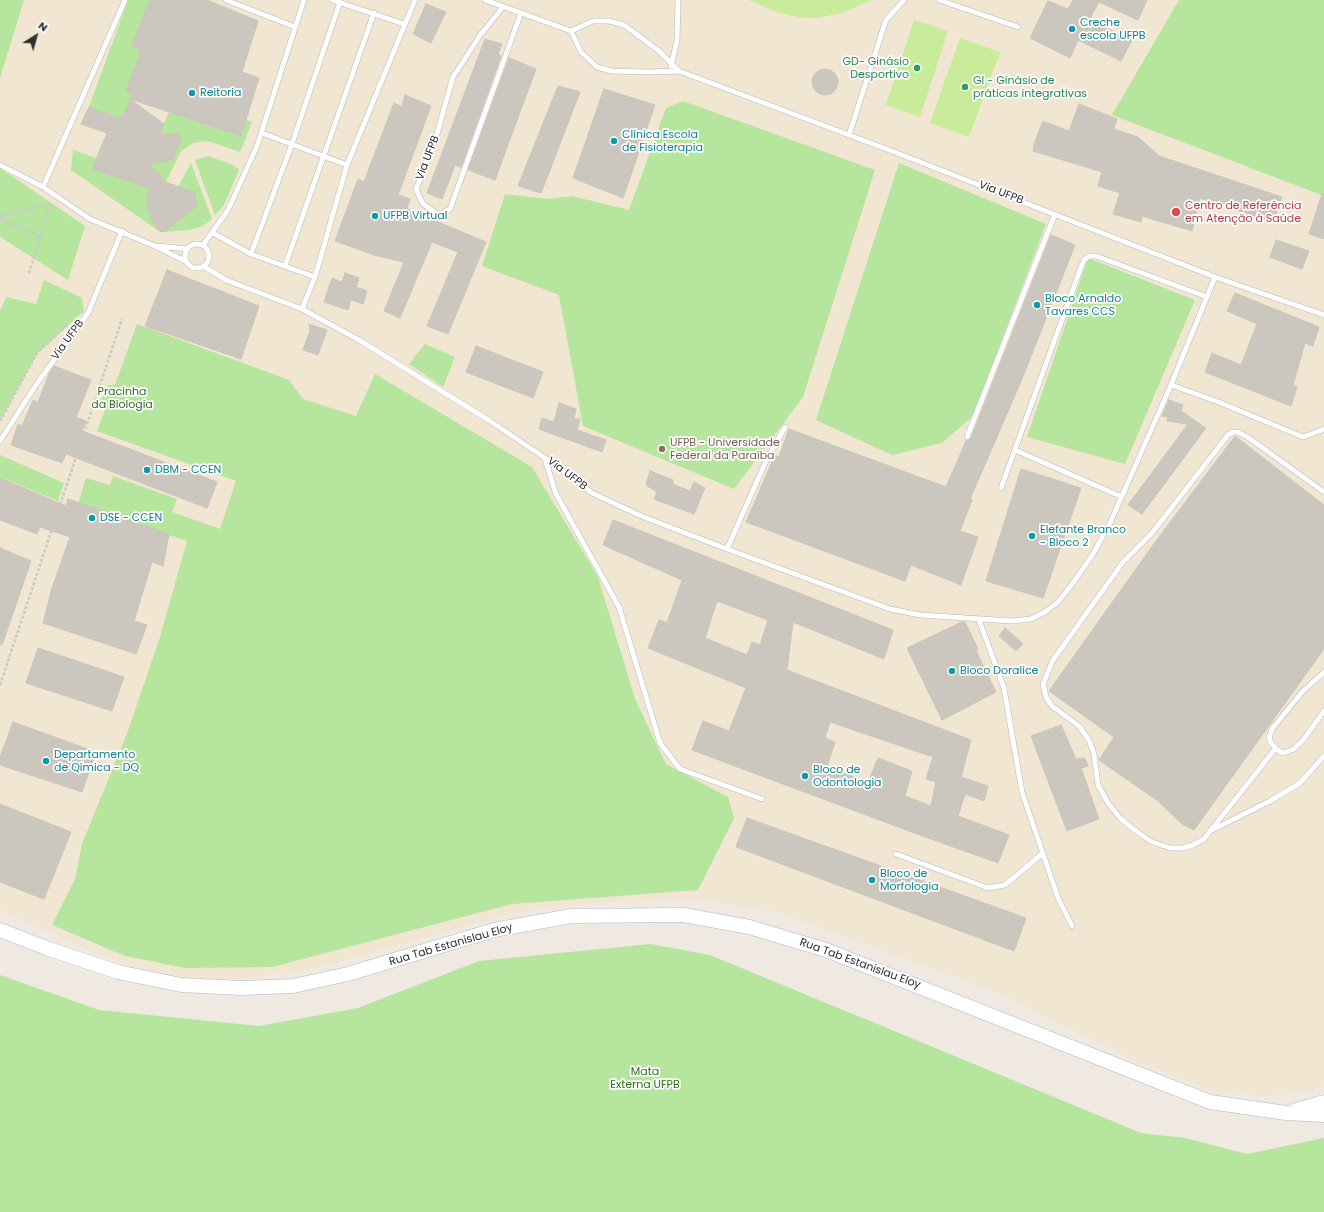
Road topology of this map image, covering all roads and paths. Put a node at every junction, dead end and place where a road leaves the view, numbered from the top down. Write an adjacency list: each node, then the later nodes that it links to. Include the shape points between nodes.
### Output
1 (125, 0): 27 (lane)
2 (226, 0): 15 (lane)
3 (304, 0): 15 (lane)
4 (332, 0): 10 (lane)
5 (415, 0): 14 (lane)
6 (485, 0): 11 (lane)
7 (678, 0): 18 (lane, via 677,41)
8 (904, 0): 22 (lane, via 886,20)
9 (939, 0): 16 (lane)
10 (340, 2): 12 (lane); 23 (lane)
11 (503, 6): 13 (lane); 13 (lane, Via UFPB, via 453,77 435,141 416,189 423,204 439,215 450,209)
12 (374, 13): 14 (lane); 24 (lane)
13 (521, 13): 17 (lane)
14 (404, 24): 26 (lane)
15 (295, 27): 21 (lane)
16 (1018, 27)
17 (571, 31): 18 (lane, Via UFPB, via 593,21 609,21 624,25 659,50); 20 (lane, Via UFPB, via 581,52 597,67 611,71)
18 (672, 64): 19 (lane, Via UFPB); 20 (lane)
19 (679, 71): 20 (lane, Via UFPB); 22 (lane, Via UFPB)
20 (670, 72)
21 (262, 133): 23 (lane); 35 (lane, via 235,196)
22 (849, 135): 31 (lane, Via UFPB)
23 (292, 144): 24 (lane); 40 (lane)
24 (323, 155): 26 (lane); 43 (lane)
25 (0, 165): 27 (lane)
26 (347, 165): 45 (lane)
27 (43, 187): 34 (lane, via 90,219)
28 (44, 200): 29 (path)
29 (50, 204): 30 (path); 32 (path); 36 (path)
30 (57, 208)
31 (1055, 214): 46 (lane, Via UFPB); 56 (lane)
32 (0, 216)
33 (0, 219): 36 (path)
34 (122, 231): 38 (lane); 57 (lane, Via UFPB, via 88,313 36,385)
35 (213, 233): 37 (lane); 40 (lane)
36 (41, 236): 44 (path)
37 (203, 245): 39 (lane, via 193,244); 42 (lane, via 207,248 209,256)
38 (155, 246): 39 (lane); 41 (lane)
39 (187, 249): 41 (lane)
40 (250, 254): 43 (lane)
41 (187, 262): 42 (lane, via 193,267)
42 (203, 266): 48 (lane, Via UFPB, via 226,280)
43 (284, 266): 45 (lane)
44 (29, 273)
45 (315, 277): 48 (lane)
46 (1215, 277): 47 (lane, Via UFPB); 49 (lane, Via UFPB)
47 (1207, 297): 52 (lane, Via UFPB); 58 (lane, via 1096,256 1089,256 1084,260 1080,270)
48 (302, 309): 59 (lane, Via UFPB, via 372,348)
49 (1324, 316)
50 (122, 319): 66 (path)
51 (72, 321): 53 (path, via 37,353)
52 (1172, 385): 55 (lane, via 1303,437); 62 (lane, Via UFPB)
53 (0, 420)
54 (785, 427): 63 (lane, via 766,460)
55 (1324, 429)
56 (967, 438)
57 (0, 441)
58 (1015, 450): 60 (lane); 62 (lane)
59 (545, 458): 63 (lane, Via UFPB, via 592,493 641,516); 70 (lane, via 556,494 619,607 660,743 680,769)
60 (1001, 488)
61 (1324, 492): 71 (lane, via 1238,432 1228,435 1152,534 1123,562 1053,660 1045,677 1043,691 1046,698 1061,714 1079,726 1090,740 1098,785 1121,819 1152,842 1170,848 1193,845 1204,839)
62 (1122, 497): 64 (lane, Via UFPB, via 1093,554 1058,602 1046,612 1031,619)
63 (727, 549): 64 (lane, Via UFPB, via 890,609 920,615)
64 (978, 620): 72 (lane, via 1004,688 1022,792)
65 (1324, 672): 68 (lane, via 1302,692 1272,729 1269,738)
66 (0, 685)
67 (1324, 711): 68 (lane, via 1299,746 1284,752)
68 (1275, 749): 71 (lane)
69 (1324, 756): 71 (lane, via 1300,783)
70 (762, 799)
71 (1210, 831)
72 (1043, 853): 73 (lane, via 1006,885 988,888); 74 (lane, via 1058,898)
73 (896, 854)
74 (1072, 926)
75 (0, 930): 77 (street, Rua Tab Estanislau Eloy, via 118,972 181,985 241,988 293,986 348,974 494,930 571,916 684,915 749,927 826,950 1210,1102)
76 (1324, 1102): 77 (street, Rua Tab Estanislau Eloy)
77 (1286, 1113): 78 (street, Rua Tab Estanislau Eloy)
78 (1324, 1115)

